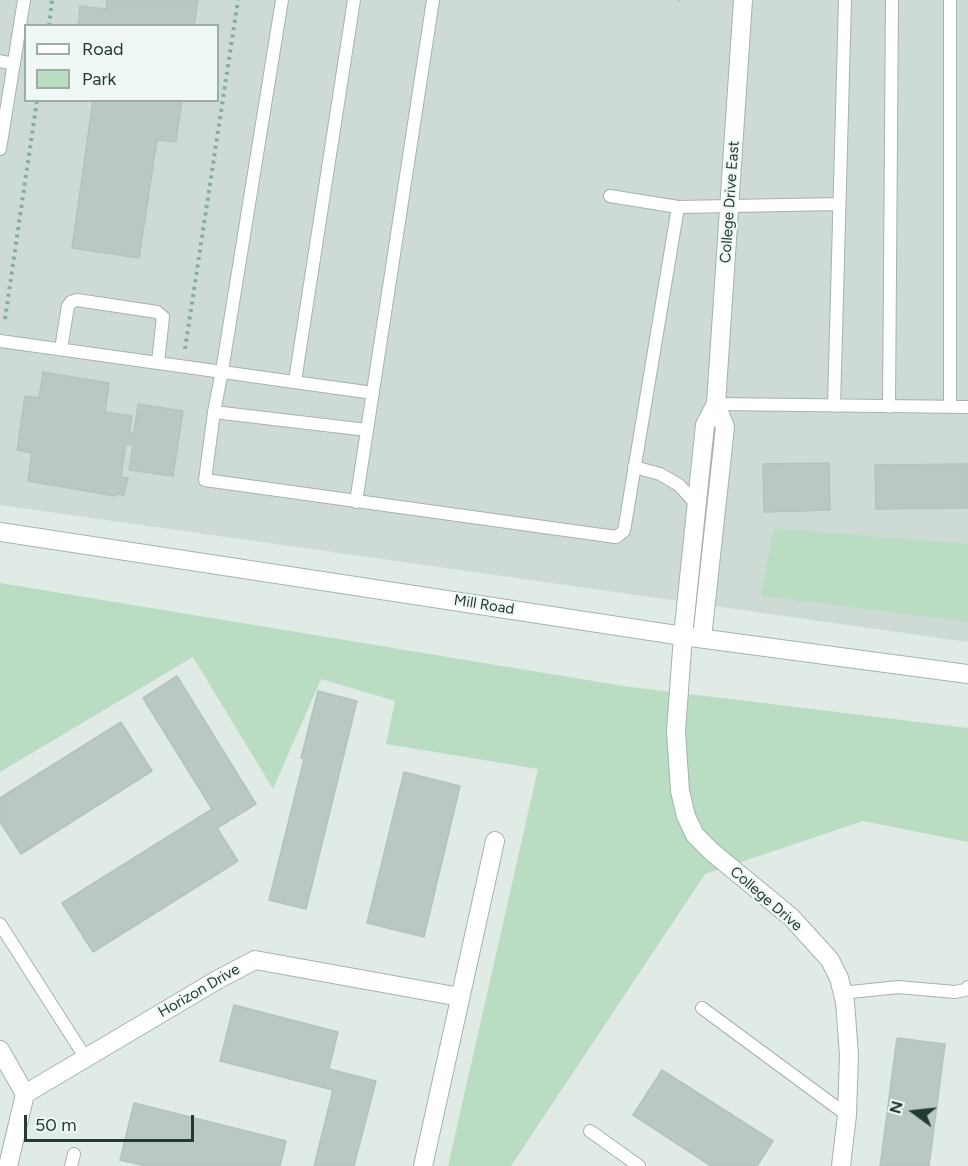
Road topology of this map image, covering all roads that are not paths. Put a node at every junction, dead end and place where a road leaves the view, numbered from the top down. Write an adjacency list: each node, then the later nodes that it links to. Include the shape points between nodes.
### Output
1 (24, 0): 10 (lane)
2 (282, 0): 19 (lane)
3 (354, 0): 20 (lane)
4 (433, 0): 21 (lane)
5 (743, 0): 13 (street, College Drive East)
6 (845, 0): 14 (lane)
7 (892, 0): 24 (lane)
8 (950, 0): 25 (lane)
9 (0, 61): 10 (lane)
10 (14, 64): 11 (lane)
11 (0, 149)
12 (610, 196): 15 (lane)
13 (730, 204): 14 (lane); 15 (lane); 22 (street, College Drive East)
14 (839, 204): 23 (lane)
15 (678, 207): 31 (lane)
16 (0, 341): 17 (lane)
17 (61, 349): 18 (lane); 18 (lane, via 68,306 77,300 157,312 163,317)
18 (158, 362): 19 (lane)
19 (222, 370): 20 (lane); 27 (lane)
20 (295, 381): 21 (lane)
21 (373, 393): 28 (lane)
22 (716, 404): 23 (lane); 29 (street, College Drive East, via 705,425); 30 (street, College Drive East, via 725,427)
23 (834, 406): 24 (lane)
24 (889, 407): 25 (lane)
25 (950, 407): 26 (lane)
26 (968, 407)
27 (214, 412): 28 (lane); 32 (lane, via 205,480)
28 (367, 430): 32 (lane)
29 (702, 459): 30 (lane); 33 (street, College Drive East)
30 (721, 460): 36 (street, College Drive East)
31 (634, 467): 32 (lane, via 624,531 616,537); 33 (lane, via 660,474 679,485)
32 (356, 502)
33 (697, 506): 35 (street, College Drive East)
34 (0, 532): 35 (street, Mill Road)
35 (683, 636): 36 (street, Mill Road); 41 (street, College Drive, via 676,730 680,791 686,816 695,835 791,917 830,960)
36 (702, 638): 37 (street, Mill Road)
37 (968, 674)
38 (495, 841): 42 (street)
39 (0, 924): 45 (lane)
40 (968, 987): 41 (lane, via 955,992 898,987)
41 (842, 993): 47 (street, College Drive, via 849,1056)
42 (460, 997): 45 (street, Horizon Drive, via 255,960); 50 (street)
43 (702, 1008): 47 (lane)
44 (0, 1050): 46 (street)
45 (84, 1057): 46 (street, Horizon Drive)
46 (25, 1094): 49 (street)
47 (847, 1116): 52 (street, College Drive)
48 (590, 1131): 51 (lane)
49 (8, 1166)
50 (423, 1166)
51 (639, 1166)
52 (842, 1166)

